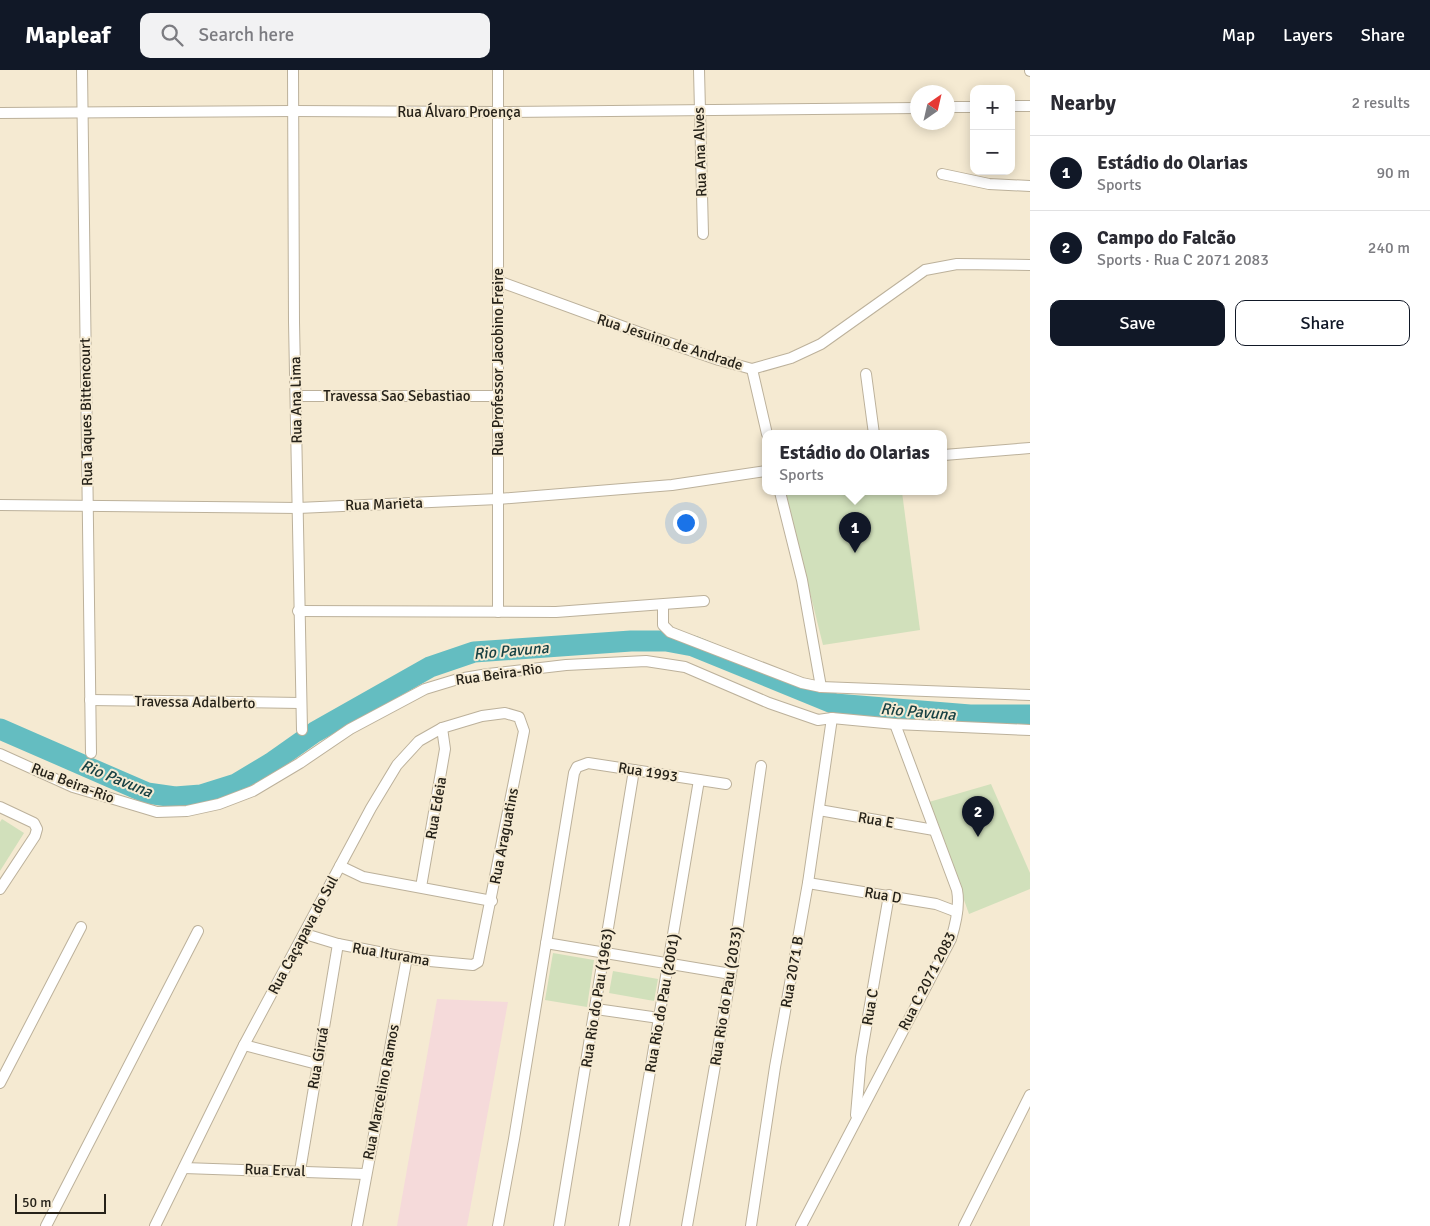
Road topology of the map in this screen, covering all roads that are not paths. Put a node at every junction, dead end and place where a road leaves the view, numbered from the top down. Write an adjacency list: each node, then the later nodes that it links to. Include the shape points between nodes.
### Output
1 (82, 70): 12 (street, Rua Taques Bittencourt)
2 (292, 70): 11 (street, Rua Ana Lima)
3 (498, 70): 13 (street, Rua Professor Jacobino Freire)
4 (699, 70): 10 (street, Rua Ana Alves)
5 (1015, 106): 6 (street)
6 (1030, 106)
7 (955, 107): 8 (street)
8 (970, 107)
9 (910, 108): 10 (street, Rua Álvaro Proença)
10 (699, 110): 13 (street, Rua Álvaro Proença); 17 (street, Rua Ana Alves)
11 (293, 111): 12 (street, Rua Álvaro Proença); 13 (street, Rua Álvaro Proença); 22 (street, Rua Ana Lima)
12 (83, 112): 14 (street, Rua Álvaro Proença); 32 (street, Rua Taques Bittencourt)
13 (498, 112): 19 (street, Rua Professor Jacobino Freire)
14 (0, 113)
15 (942, 174): 16 (street, via 989,184)
16 (1030, 186)
17 (703, 234)
18 (1030, 265): 20 (street, Rua Jesuino de Andrade, via 957,264 925,270 821,344 791,358)
19 (498, 281): 20 (street, Rua Jesuino de Andrade, via 673,345); 23 (street, Rua Professor Jacobino Freire)
20 (752, 368): 24 (street)
21 (866, 374): 25 (street)
22 (296, 396): 23 (street, Travessa Sao Sebastiao); 33 (street, Rua Ana Lima)
23 (498, 396): 30 (street, Rua Professor Jacobino Freire)
24 (766, 430)
25 (873, 430)
26 (1030, 448): 27 (street)
27 (947, 455)
28 (762, 472): 30 (street, Rua Marieta, via 672,485)
29 (781, 495): 38 (street, via 802,580)
30 (498, 499): 33 (street, Rua Marieta); 37 (street, Rua Professor Jacobino Freire)
31 (0, 505): 32 (street, Rua Marieta)
32 (87, 505): 33 (street, Rua Marieta); 40 (street, Rua Taques Bittencourt)
33 (298, 508): 36 (street, Rua Ana Lima)
34 (704, 601): 35 (street)
35 (663, 605): 37 (street); 38 (street, via 663,625 670,632 802,683)
36 (298, 611): 37 (street); 41 (street, Rua Ana Lima)
37 (498, 612)
38 (821, 687): 39 (street)
39 (1030, 695)
40 (90, 700): 41 (street, Travessa Adalberto); 48 (street, Rua Taques Bittencourt)
41 (300, 703): 46 (street, Rua Ana Lima)
42 (514, 714): 45 (street, Rua Caçapava do Sul, via 482,716); 62 (street, Rua Araguatins, via 522,721 524,732)
43 (832, 718): 44 (street, Rua Beira-Rio); 49 (street, Rua Beira-Rio, via 818,720 769,704 685,667 646,661 488,674 425,688 350,729 300,764 253,791 219,804 187,811 157,812 107,797); 55 (street, Rua 2071 B)
44 (895, 724): 47 (street, Rua Beira-Rio); 56 (street, Rua C 2071 2083)
45 (442, 728): 57 (street, Rua Caçapava do Sul, via 419,742 397,765); 59 (street, Rua Edeia, via 444,757)
46 (302, 730)
47 (1030, 730)
48 (91, 753)
49 (0, 754)
50 (761, 766): 73 (street, Rua Rio do Pau (2033))
51 (634, 770): 52 (street, Rua 1993); 67 (street, Rua 1993, via 588,763 577,767); 69 (street, Rua Rio do Pau (1963))
52 (699, 780): 53 (street, Rua 1993); 72 (street, Rua Rio do Pau (2001))
53 (726, 784)
54 (0, 808): 60 (street, via 34,823 37,829)
55 (819, 810): 56 (street, Rua E); 58 (street, Rua 2071 B)
56 (934, 830): 63 (street, Rua C 2071 2083, via 957,890)
57 (340, 866): 59 (street, via 363,877); 66 (street, Rua Caçapava do Sul)
58 (808, 883): 61 (street, Rua D); 91 (street, Rua 2071 B)
59 (421, 887): 62 (street)
60 (0, 889)
61 (889, 896): 63 (street, Rua D, via 936,904); 80 (street, Rua C, via 861,1057)
62 (492, 901): 71 (street, Rua Araguatins)
63 (957, 912): 80 (street, Rua C 2071 2083, via 951,939)
64 (81, 927): 78 (street)
65 (198, 931): 84 (street)
66 (305, 934): 68 (street, Rua Iturama); 76 (street, Rua Caçapava do Sul)
67 (546, 943): 69 (street); 87 (street)
68 (338, 944): 70 (street, Rua Iturama); 77 (street, Rua Giruá)
69 (604, 953): 72 (street); 74 (street, Rua Rio do Pau (1963))
70 (407, 958): 71 (street, Rua Iturama, via 465,964); 83 (street, Rua Marcelino Ramos)
71 (478, 962)
72 (668, 964): 73 (street); 75 (street, Rua Rio do Pau (2001))
73 (731, 974): 90 (street, Rua Rio do Pau (2033))
74 (596, 1009): 75 (street); 88 (street, Rua Rio do Pau (1963))
75 (659, 1018): 89 (street, Rua Rio do Pau (2001))
76 (244, 1045): 77 (street); 81 (street, Rua Caçapava do Sul)
77 (317, 1064): 82 (street, Rua Giruá)
78 (0, 1083)
79 (1030, 1095): 93 (street)
80 (855, 1119): 92 (street, Rua C 2071 2083)
81 (184, 1168): 82 (street, Rua Erval); 85 (street, Rua Caçapava do Sul)
82 (300, 1171): 83 (street, Rua Erval)
83 (365, 1174): 86 (street, Rua Marcelino Ramos)
84 (46, 1226)
85 (155, 1226)
86 (357, 1226)
87 (498, 1226)
88 (559, 1226)
89 (624, 1226)
90 (687, 1226)
91 (751, 1226)
92 (801, 1226)
93 (964, 1226)

